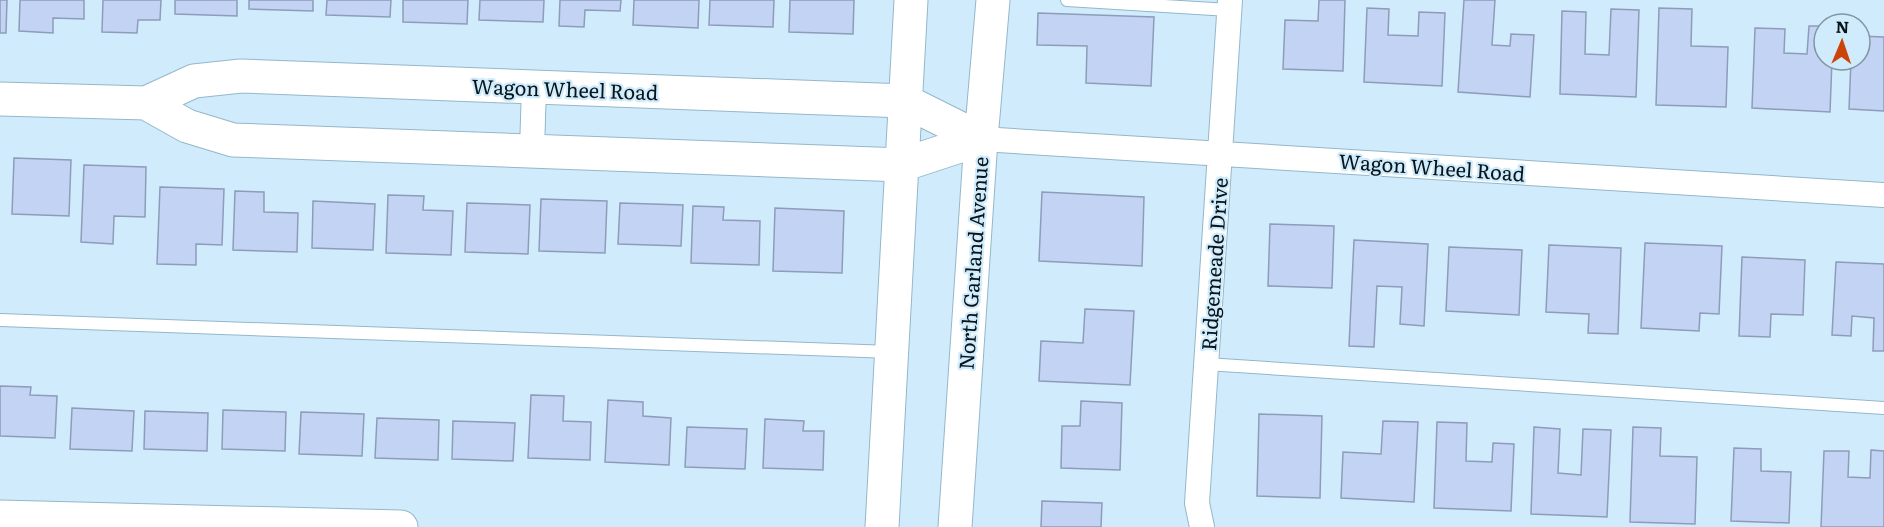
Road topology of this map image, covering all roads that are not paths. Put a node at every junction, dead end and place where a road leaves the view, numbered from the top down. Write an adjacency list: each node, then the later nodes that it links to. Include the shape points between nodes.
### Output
1 (911, 0): 7 (street)
2 (993, 0): 9 (street, North Garland Avenue)
3 (1067, 0): 4 (lane)
4 (1229, 5): 11 (street, Ridgemeade Drive)
5 (534, 87): 7 (street, Wagon Wheel Road); 8 (street, Wagon Wheel Road, via 241,76 194,81); 10 (street)
6 (0, 99): 8 (street, Wagon Wheel Road)
7 (905, 101): 9 (street, Wagon Wheel Road); 12 (street)
8 (146, 103): 10 (street, Wagon Wheel Road, via 187,126 233,140)
9 (981, 139): 11 (street, Wagon Wheel Road); 12 (street, Wagon Wheel Road); 21 (street, North Garland Avenue)
10 (532, 150): 12 (street, Wagon Wheel Road)
11 (1220, 153): 13 (street, Wagon Wheel Road); 16 (street, Ridgemeade Drive)
12 (902, 165): 15 (street)
13 (1884, 195)
14 (0, 320): 15 (lane)
15 (892, 352): 20 (street)
16 (1206, 363): 17 (lane); 22 (street, Ridgemeade Drive, via 1197,503)
17 (1884, 408)
18 (0, 517): 19 (street)
19 (401, 527)
20 (882, 527)
21 (955, 527)
22 (1202, 527)

